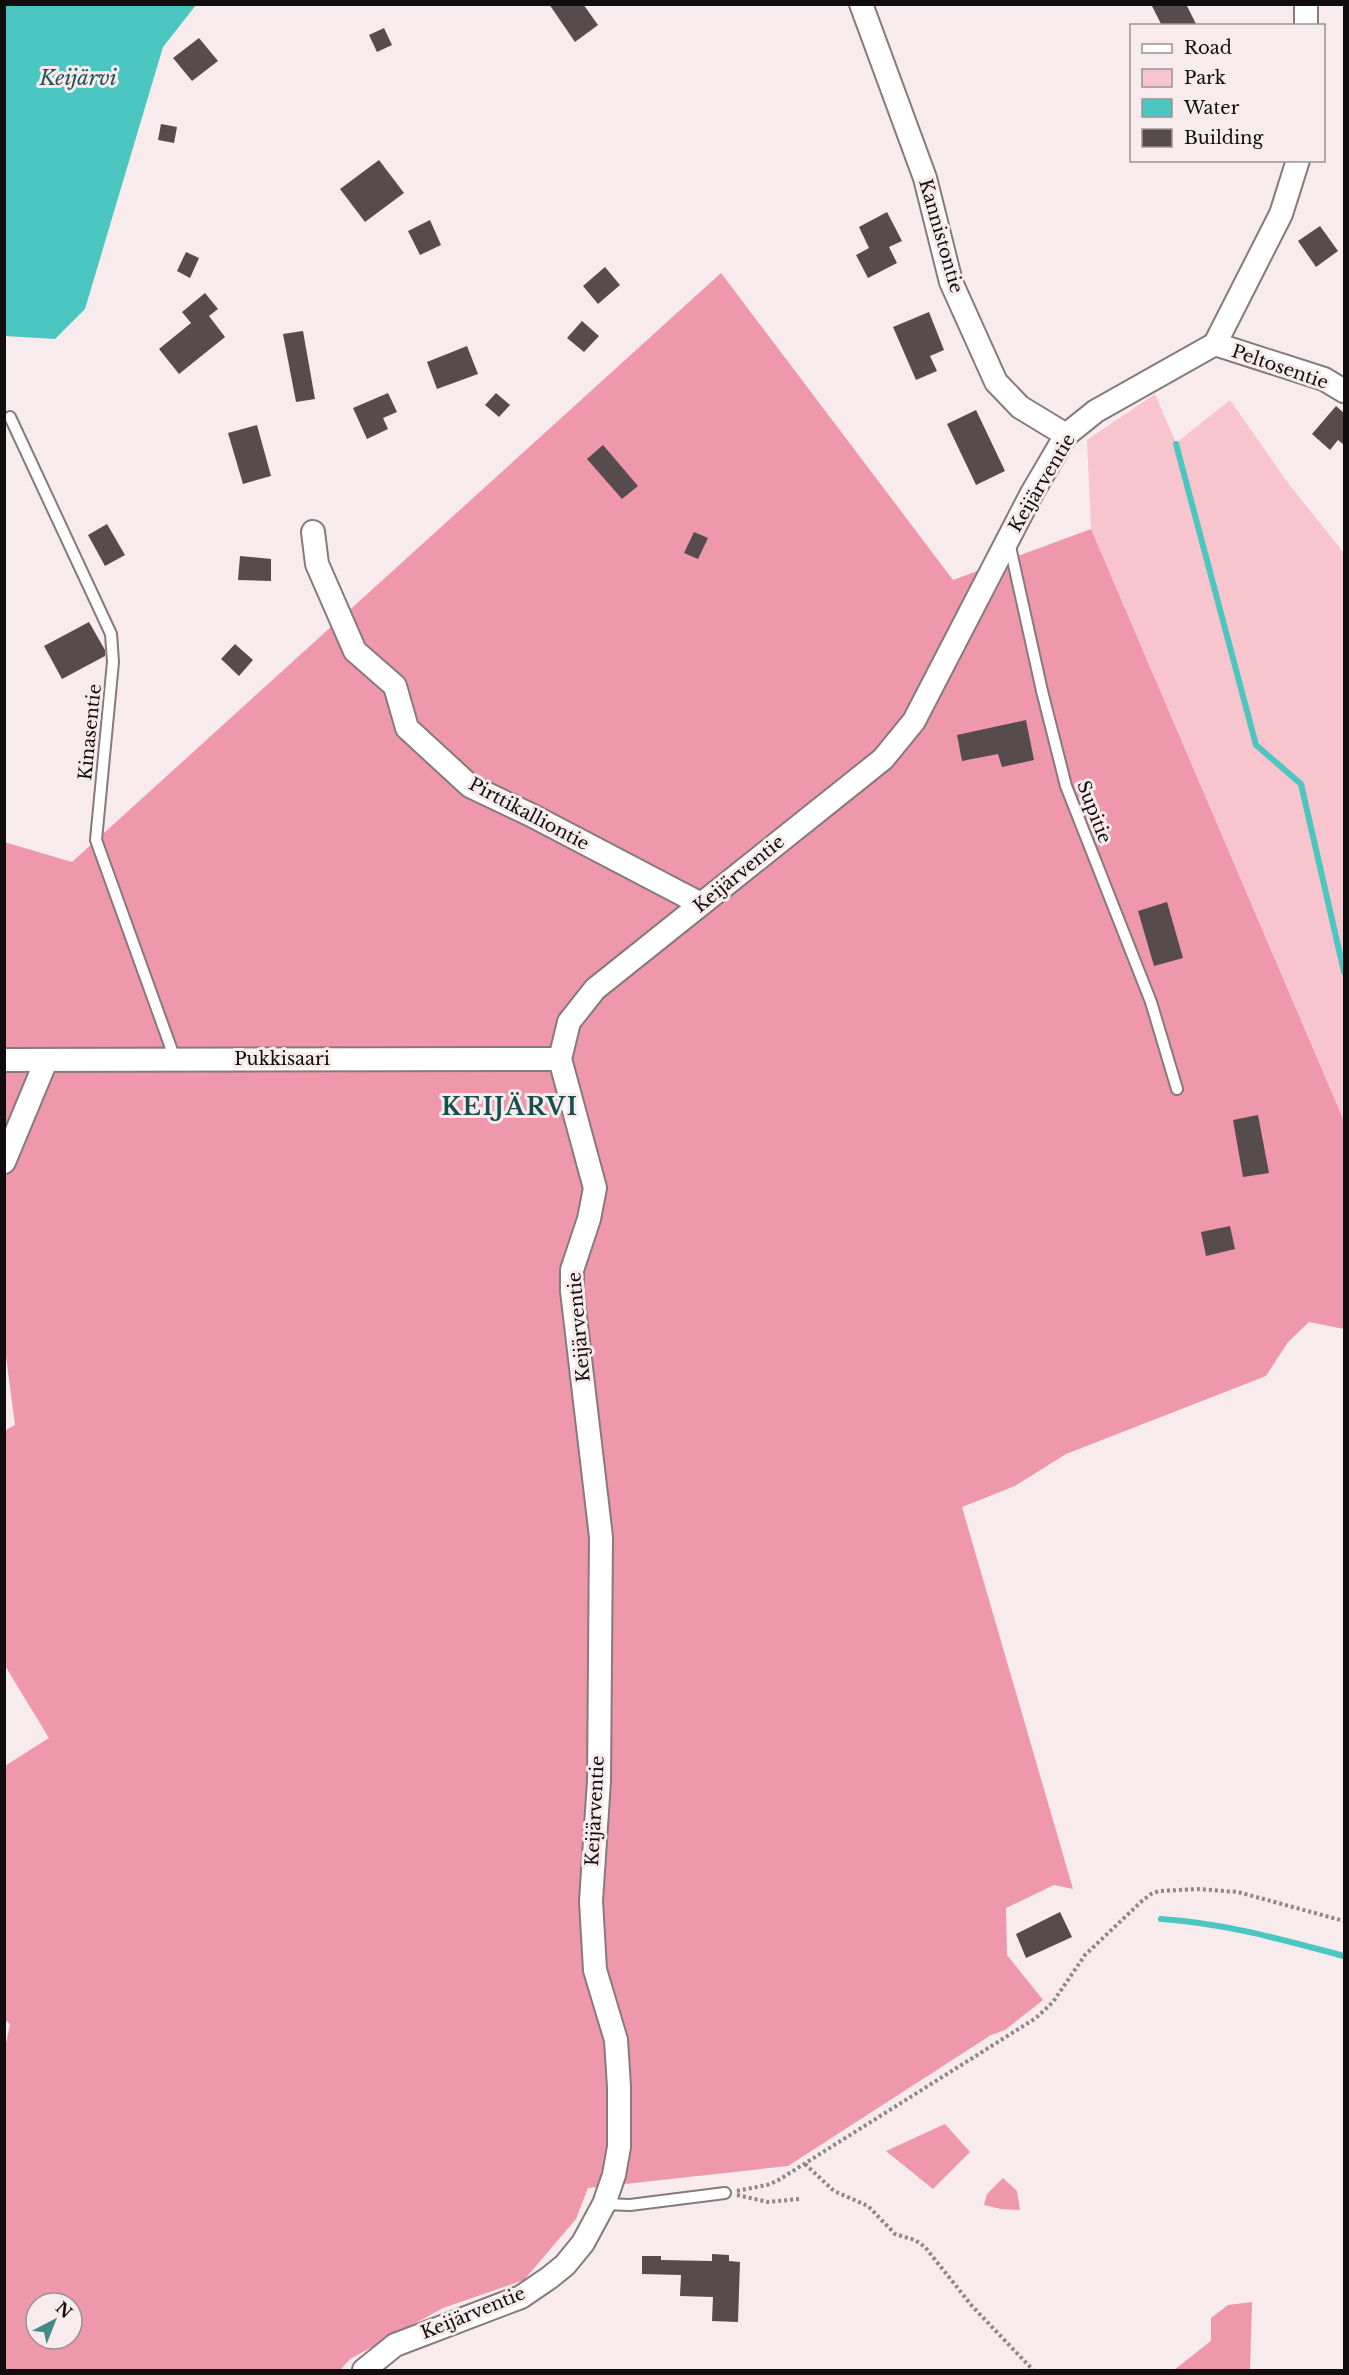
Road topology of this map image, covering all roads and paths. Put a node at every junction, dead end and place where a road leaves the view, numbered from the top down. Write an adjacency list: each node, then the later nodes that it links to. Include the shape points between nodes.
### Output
1 (861, 4): 8 (street, Kannistontie, via 925,178 951,282 996,382 1020,407)
2 (1306, 4): 3 (street)
3 (1306, 24)
4 (1297, 162): 5 (street, via 1281,214)
5 (1215, 344): 6 (street, Peltosentie, via 1324,380); 8 (street, Keijärventie, via 1096,411)
6 (1344, 391)
7 (10, 417): 12 (lane, Kinasentie, via 111,634 113,662 96,840)
8 (1066, 435): 10 (street, Keijärventie)
9 (313, 532): 11 (street, Pirttikalliontie, via 317,564 355,651 395,686 407,728 470,786)
10 (1009, 538): 11 (street, Keijärventie, via 914,720 883,759); 16 (lane, Supitie, via 1066,786 1150,1002)
11 (701, 904): 13 (street, Keijärventie, via 595,989 569,1022)
12 (175, 1059): 13 (street, Pukkisaari); 15 (street, Pukkisaari)
13 (560, 1059): 22 (street, Keijärventie, via 594,1188 589,1219 572,1270 572,1291 601,1537 599,1782 591,1901 595,1970 616,2040 619,2087 619,2147)
14 (4, 1060): 15 (street, Pukkisaari)
15 (46, 1061): 17 (street)
16 (1177, 1089)
17 (4, 1162)
18 (1344, 1921): 19 (path, via 1238,1892 1198,1889 1151,1894 1085,1955 1053,2002 1036,2018)
19 (805, 2163): 20 (path, via 767,2186); 24 (path, via 834,2191 868,2206 895,2234 925,2247 972,2306)
20 (725, 2193): 21 (path, via 768,2202); 22 (lane, via 630,2205)
21 (800, 2199)
22 (604, 2204): 23 (street, Keijärventie, via 583,2243 549,2278 521,2297 396,2345)
23 (364, 2370)
24 (1033, 2370)

